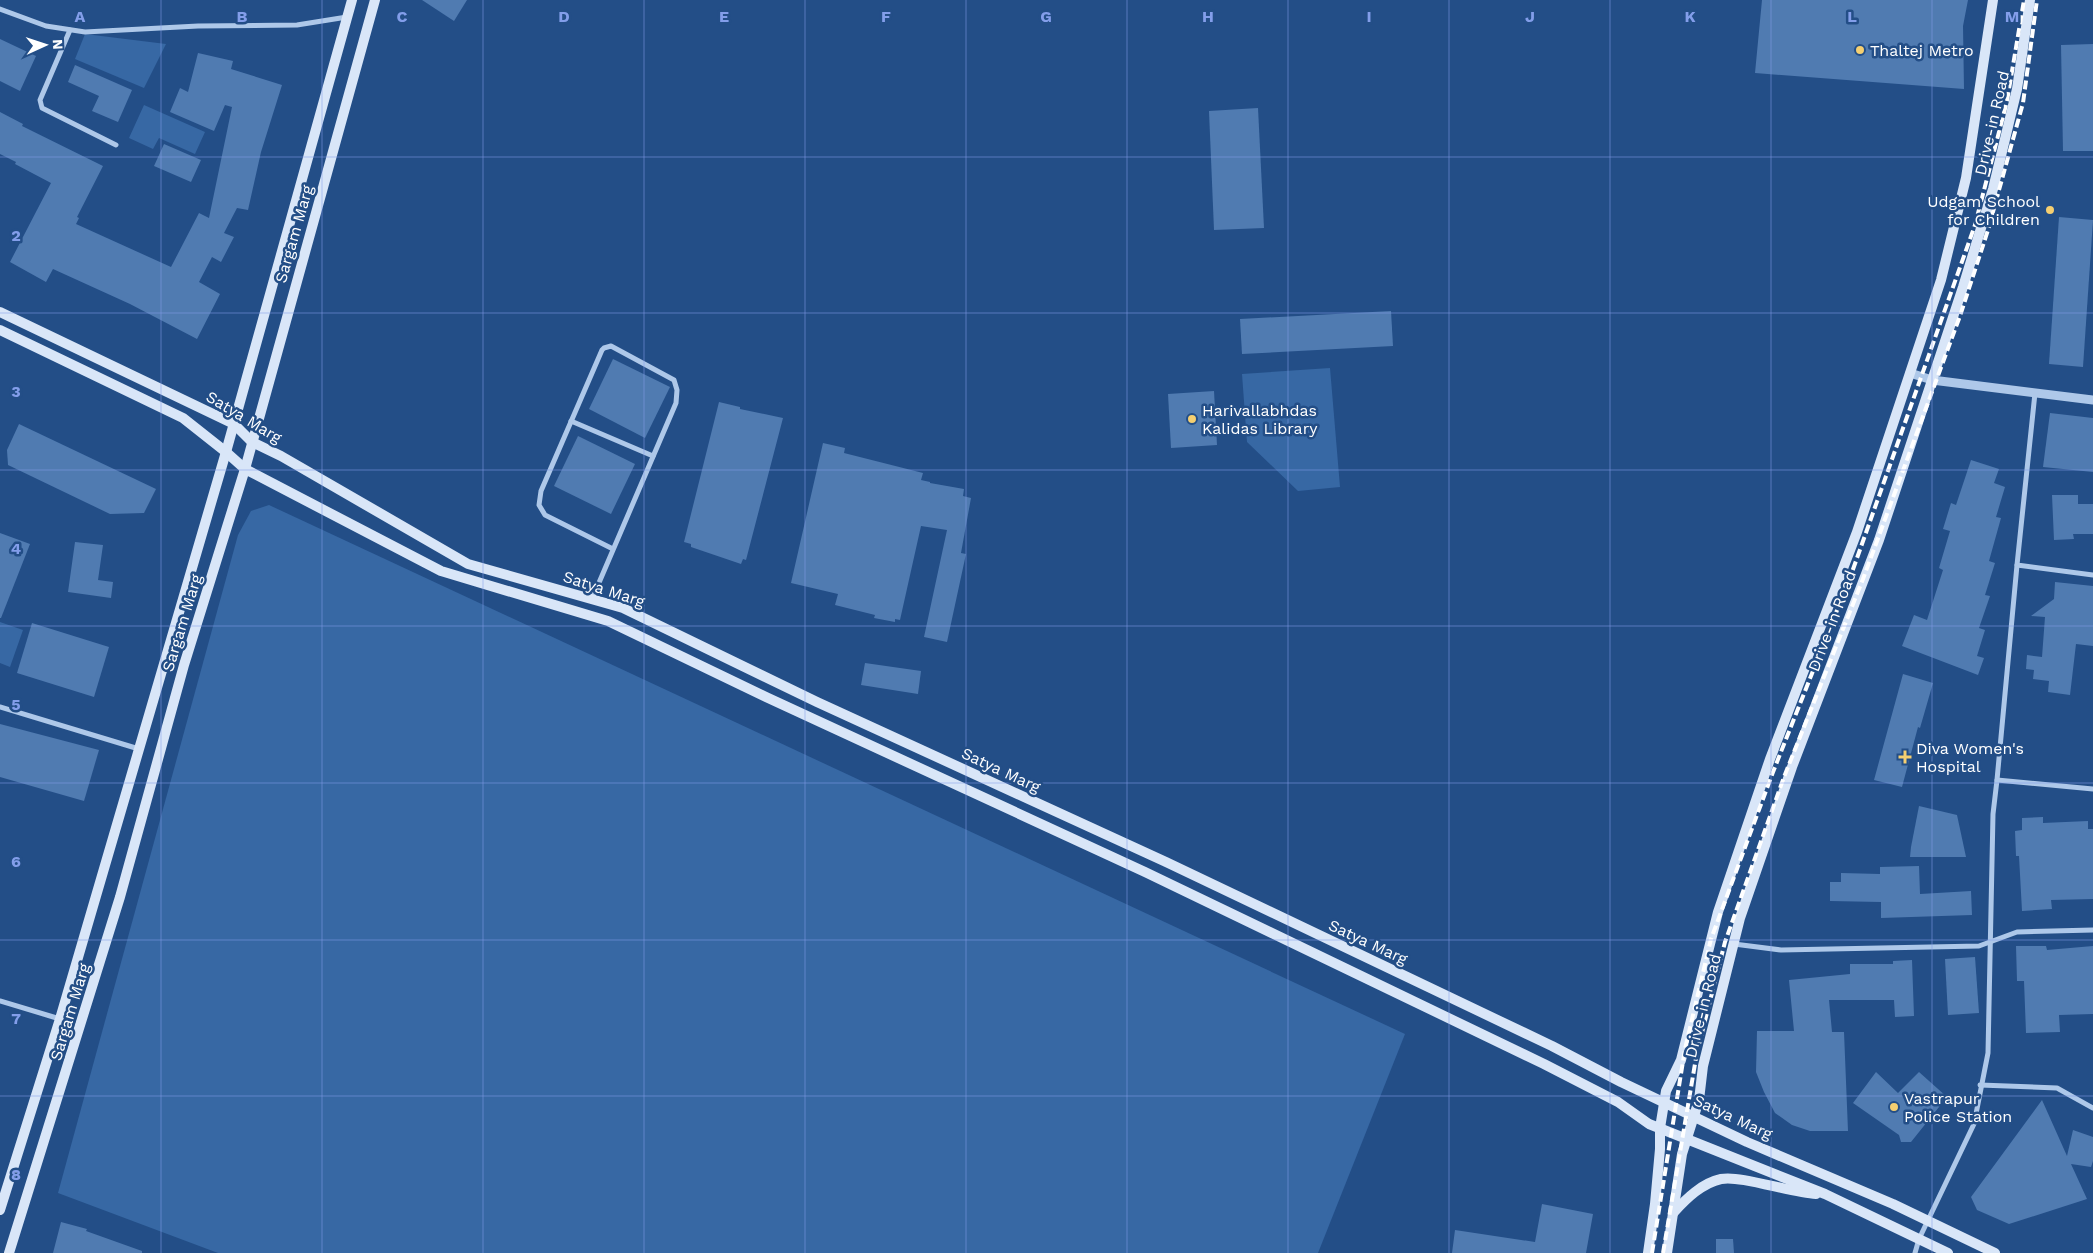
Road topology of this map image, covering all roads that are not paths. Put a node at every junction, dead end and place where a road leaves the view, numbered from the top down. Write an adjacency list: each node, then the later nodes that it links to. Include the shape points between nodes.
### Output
1 (352, 0): 6 (main road, Sargam Marg)
2 (376, 0): 17 (main road, Sargam Marg)
3 (1994, 0): 11 (main road, Drive-in Road, via 1966,178 1941,280)
4 (2030, 0): 12 (main road, Drive-in Road, via 2018,89 1993,189)
5 (0, 9): 7 (street, via 46,26)
6 (347, 17): 7 (street, via 297,25); 16 (main road, Sargam Marg)
7 (70, 30): 8 (street, via 40,100 42,108)
8 (116, 145)
9 (0, 312): 16 (main road, Satya Marg)
10 (0, 330): 18 (main road, Satya Marg, via 183,418)
11 (1910, 373): 12 (street); 37 (main road, Drive-in Road, via 1718,912 1681,1060)
12 (1932, 380): 13 (street); 33 (main road, Drive-in Road, via 1879,540 1792,767)
13 (2035, 393): 14 (street); 22 (street)
14 (2093, 400)
15 (571, 421): 19 (street); 19 (street, via 602,350 610,346 674,380 676,403); 21 (street, via 541,491 539,505 545,515)
16 (234, 424): 17 (main road, Satya Marg); 18 (main road, Sargam Marg)
17 (252, 442): 20 (main road, Sargam Marg); 24 (main road, Satya Marg, via 468,564)
18 (226, 452): 20 (main road, Satya Marg); 28 (main road, Sargam Marg)
19 (653, 456): 21 (street)
20 (244, 469): 26 (main road, Satya Marg, via 441,571 608,621); 47 (main road, Sargam Marg, via 184,665 107,943)
21 (613, 549): 24 (street)
22 (2017, 565): 23 (street); 29 (street)
23 (2093, 575)
24 (592, 599): 25 (main road, Satya Marg, via 623,608)
25 (725, 657): 26 (main road); 37 (main road, Satya Marg, via 1193,875)
26 (716, 673): 40 (main road, Satya Marg, via 1261,927 1544,1064)
27 (0, 707): 28 (street)
28 (139, 748): 35 (main road, Sargam Marg)
29 (1996, 780): 30 (street); 32 (street)
30 (2093, 789)
31 (2093, 930): 32 (street, via 2018,932)
32 (1991, 942): 33 (street, via 1979,946 1781,950); 36 (street, via 1988,1053)
33 (1734, 944): 39 (main road, Drive-in Road)
34 (0, 1001): 35 (street)
35 (60, 1019): 43 (main road, Sargam Marg)
36 (1980, 1085): 38 (street, via 2058,1088); 45 (street, via 1974,1124)
37 (1664, 1101): 39 (main road, Satya Marg); 40 (main road, Drive-in Road)
38 (2093, 1108)
39 (1693, 1116): 41 (main road, Drive-in Road); 45 (main road, Satya Marg)
40 (1660, 1128): 41 (main road, Satya Marg); 48 (main road, Drive-in Road, via 1658,1176)
41 (1686, 1139): 42 (main road, Satya Marg); 44 (main road, Drive-in Road)
42 (1825, 1194): 44 (main road, via 1722,1179 1686,1199); 46 (main road, Satya Marg)
43 (0, 1210)
44 (1673, 1213): 49 (main road, Drive-in Road)
45 (1928, 1221): 46 (street); 52 (main road, Satya Marg)
46 (1919, 1239): 50 (street); 51 (main road, Satya Marg)
47 (11, 1253)
48 (1648, 1253)
49 (1667, 1253)
50 (1915, 1253)
51 (1948, 1253)
52 (1994, 1253)

